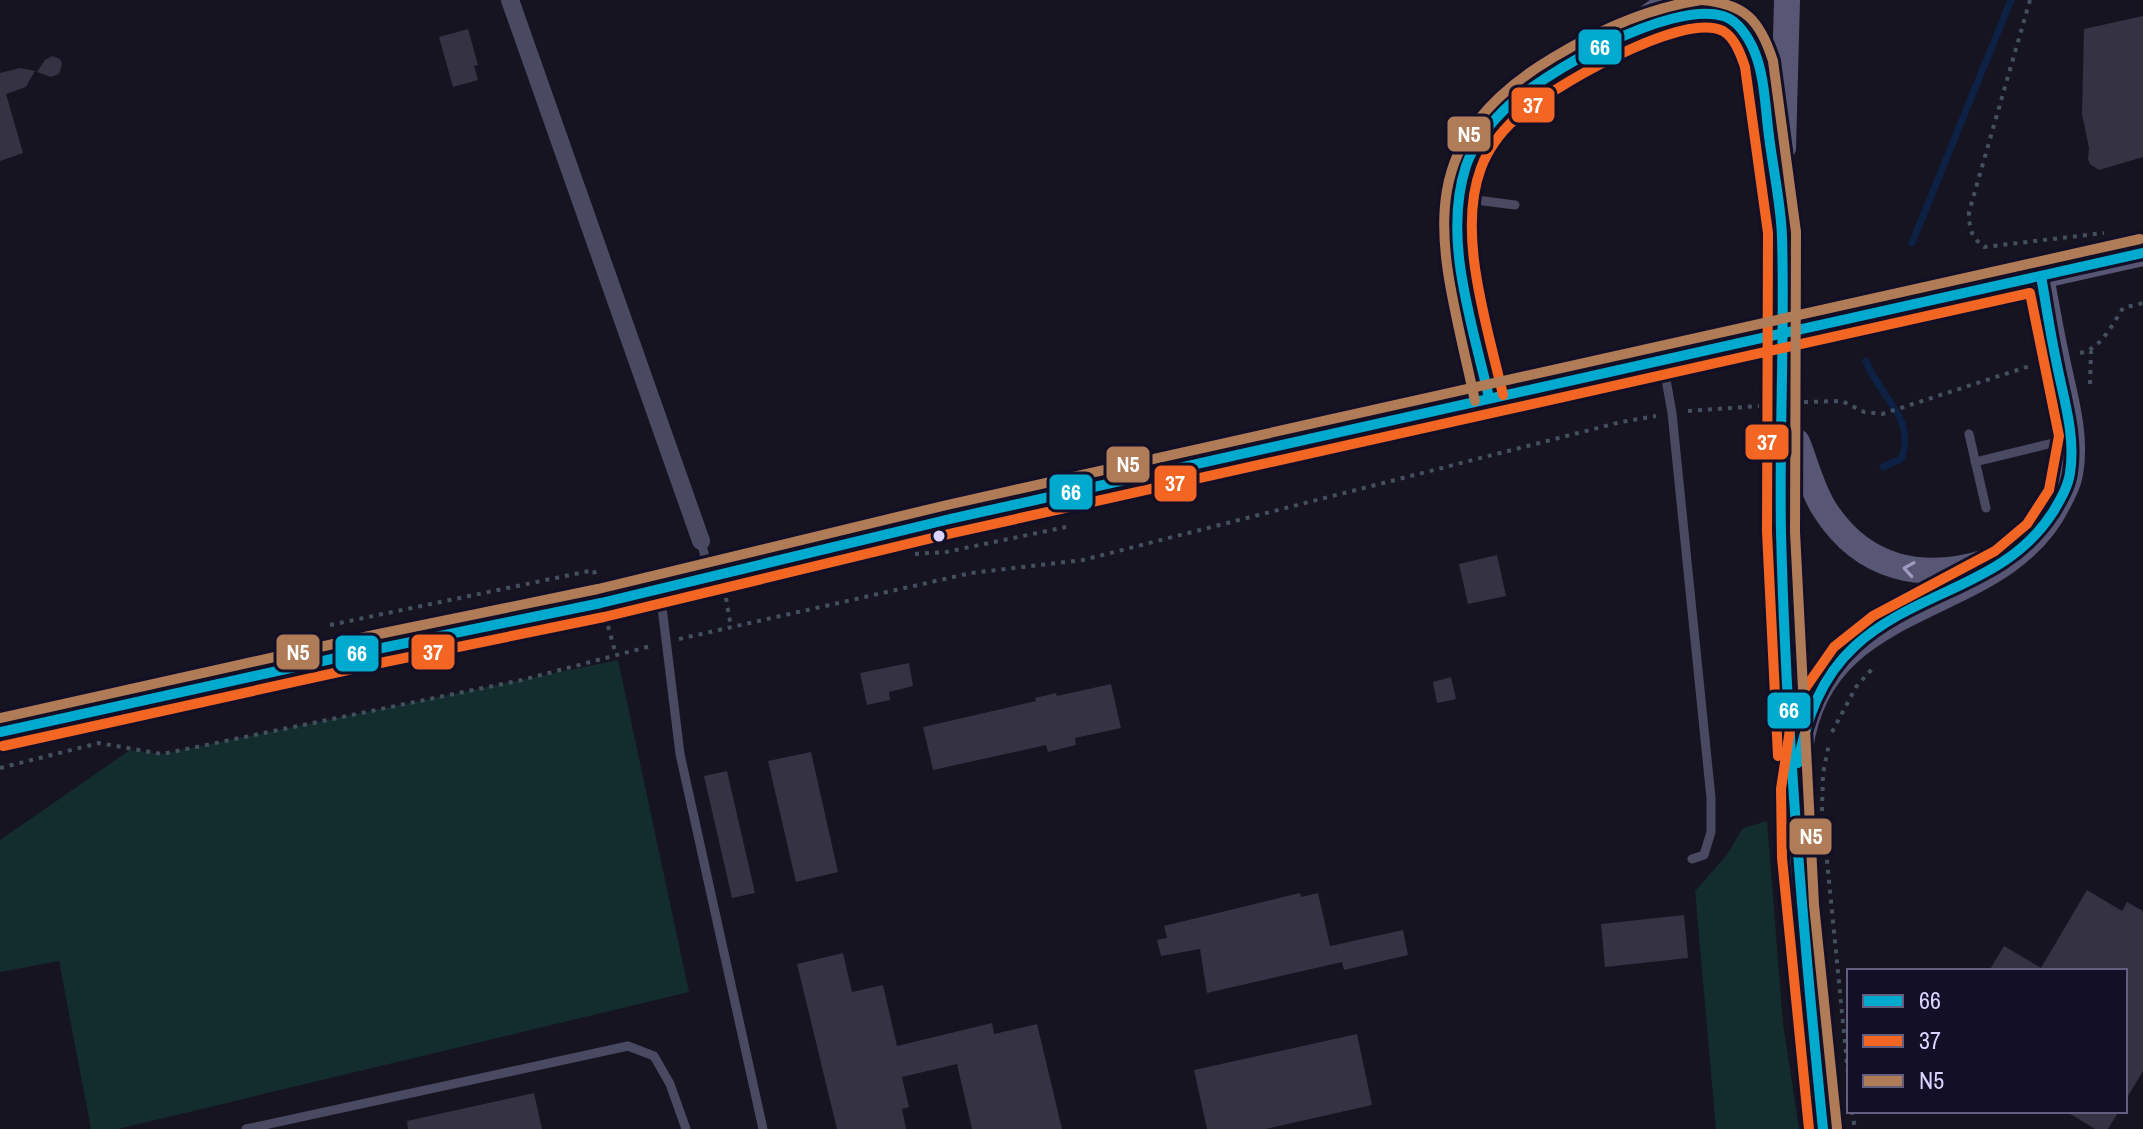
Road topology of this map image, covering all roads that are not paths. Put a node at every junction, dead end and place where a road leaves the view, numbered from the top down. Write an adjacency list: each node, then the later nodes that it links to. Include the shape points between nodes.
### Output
1 (510, 0): 18 (street)
2 (1672, 0): 4 (main road)
3 (1787, 0): 5 (main road)
4 (1625, 34): 5 (main road, via 1701,12 1724,16 1740,26 1759,63); 6 (main road, via 1506,108 1481,135)
5 (1778, 191): 14 (main road, bridge, via 1781,384)
6 (1458, 198): 7 (lane); 11 (main road, via 1459,253)
7 (1515, 205)
8 (2143, 253): 9 (main road)
9 (2041, 276): 10 (main road); 13 (main road)
10 (1663, 359): 11 (main road); 23 (lane, via 1711,798 1711,832 1704,855)
11 (1489, 398): 19 (main road)
12 (1969, 434): 15 (lane)
13 (2073, 438): 15 (lane); 17 (main road, via 2070,476)
14 (1790, 444): 17 (main road, one-way to 14, via 1970,567 1928,571 1890,565 1843,535); 22 (main road, via 1781,532)
15 (1975, 462): 16 (lane)
16 (1986, 508)
17 (2036, 537): 22 (main road, via 1992,570 1893,619 1845,656 1816,696 1802,732)
18 (701, 541): 19 (lane)
19 (710, 576): 20 (main road)
20 (659, 589): 21 (main road); 26 (lane, via 680,754)
21 (0, 732)
22 (1796, 820): 27 (main road)
23 (1692, 859)
24 (246, 1129): 25 (lane, via 628,1046 654,1056)
25 (686, 1129)
26 (763, 1129)
27 (1823, 1129)

